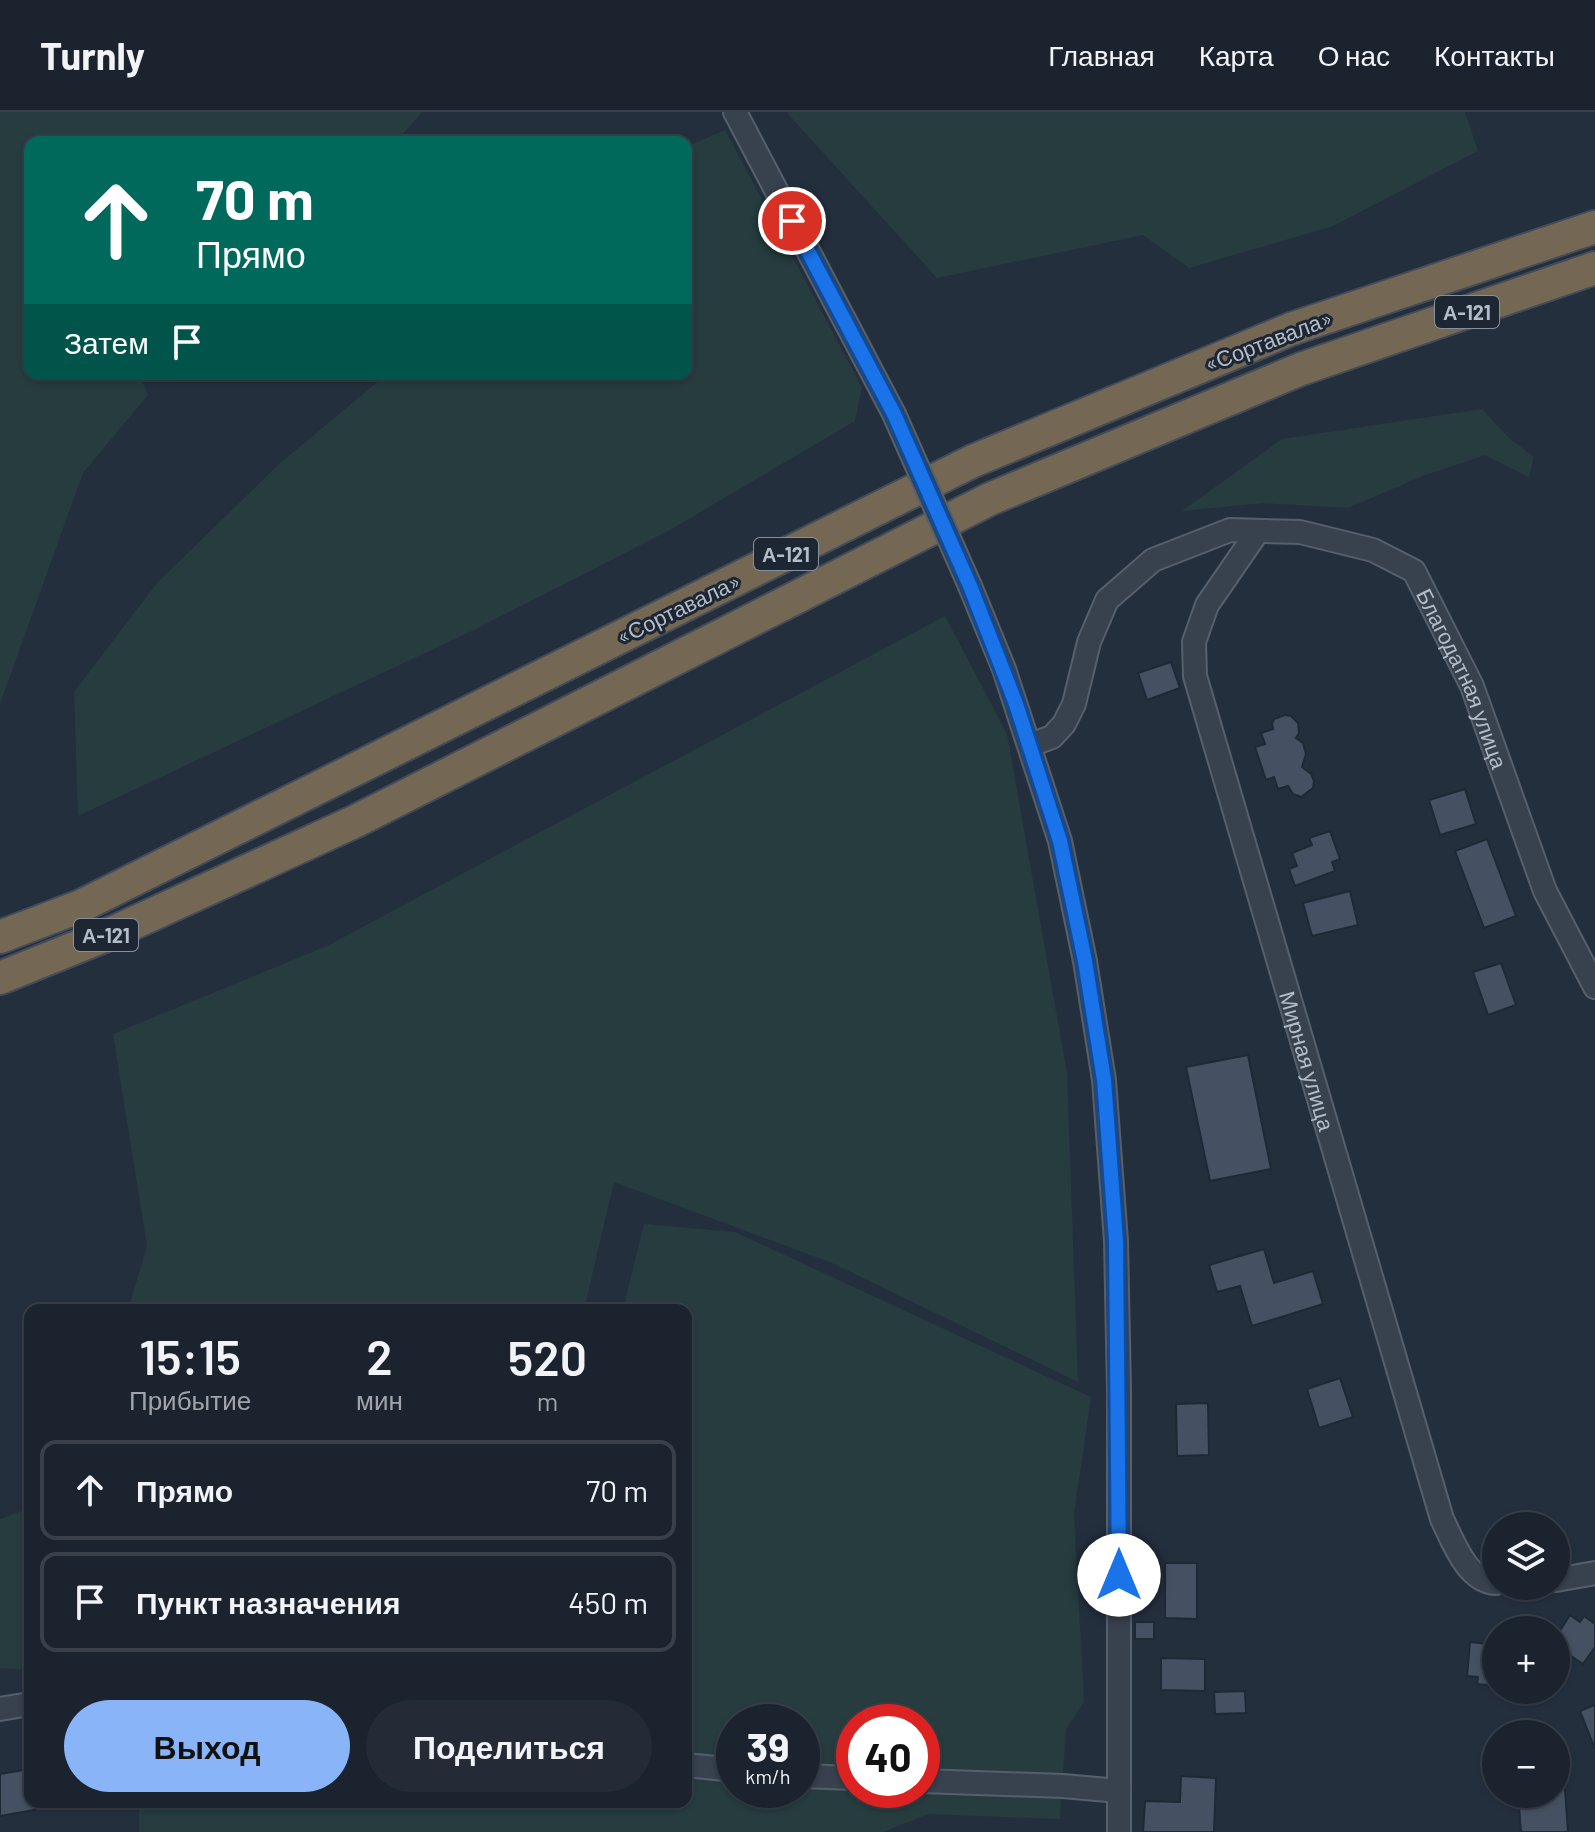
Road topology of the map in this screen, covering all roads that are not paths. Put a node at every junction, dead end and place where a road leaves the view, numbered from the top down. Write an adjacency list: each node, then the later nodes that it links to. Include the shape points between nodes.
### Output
1 (735, 112): 5 (street, bridge, via 894,414 970,586)
2 (1595, 227): 6 (highway, «Сортавала» / А-121, via 1291,329 973,461 81,906)
3 (1595, 268): 7 (highway, «Сортавала» / А-121, via 1301,369 990,499 356,821)
4 (1258, 531): 5 (street, Благодатная улица, via 1230,530 1153,560 1107,600 1064,724 1052,737); 8 (street, Благодатная улица, via 1300,532 1373,550 1414,571 1472,686 1545,891); 10 (street, Мирная улица, via 1207,605 1194,642 1195,676 1442,1519 1467,1566)
5 (1030, 745): 17 (street, via 1060,841 1104,1080 1116,1241)
6 (0, 937)
7 (0, 978)
8 (1595, 987)
9 (1595, 1573): 11 (street)
10 (1482, 1577)
11 (1570, 1577)
12 (24, 1705): 13 (street)
13 (0, 1709)
14 (692, 1766): 15 (street)
15 (716, 1768)
16 (940, 1782): 17 (street)
17 (1119, 1791): 18 (street)
18 (1119, 1832)

